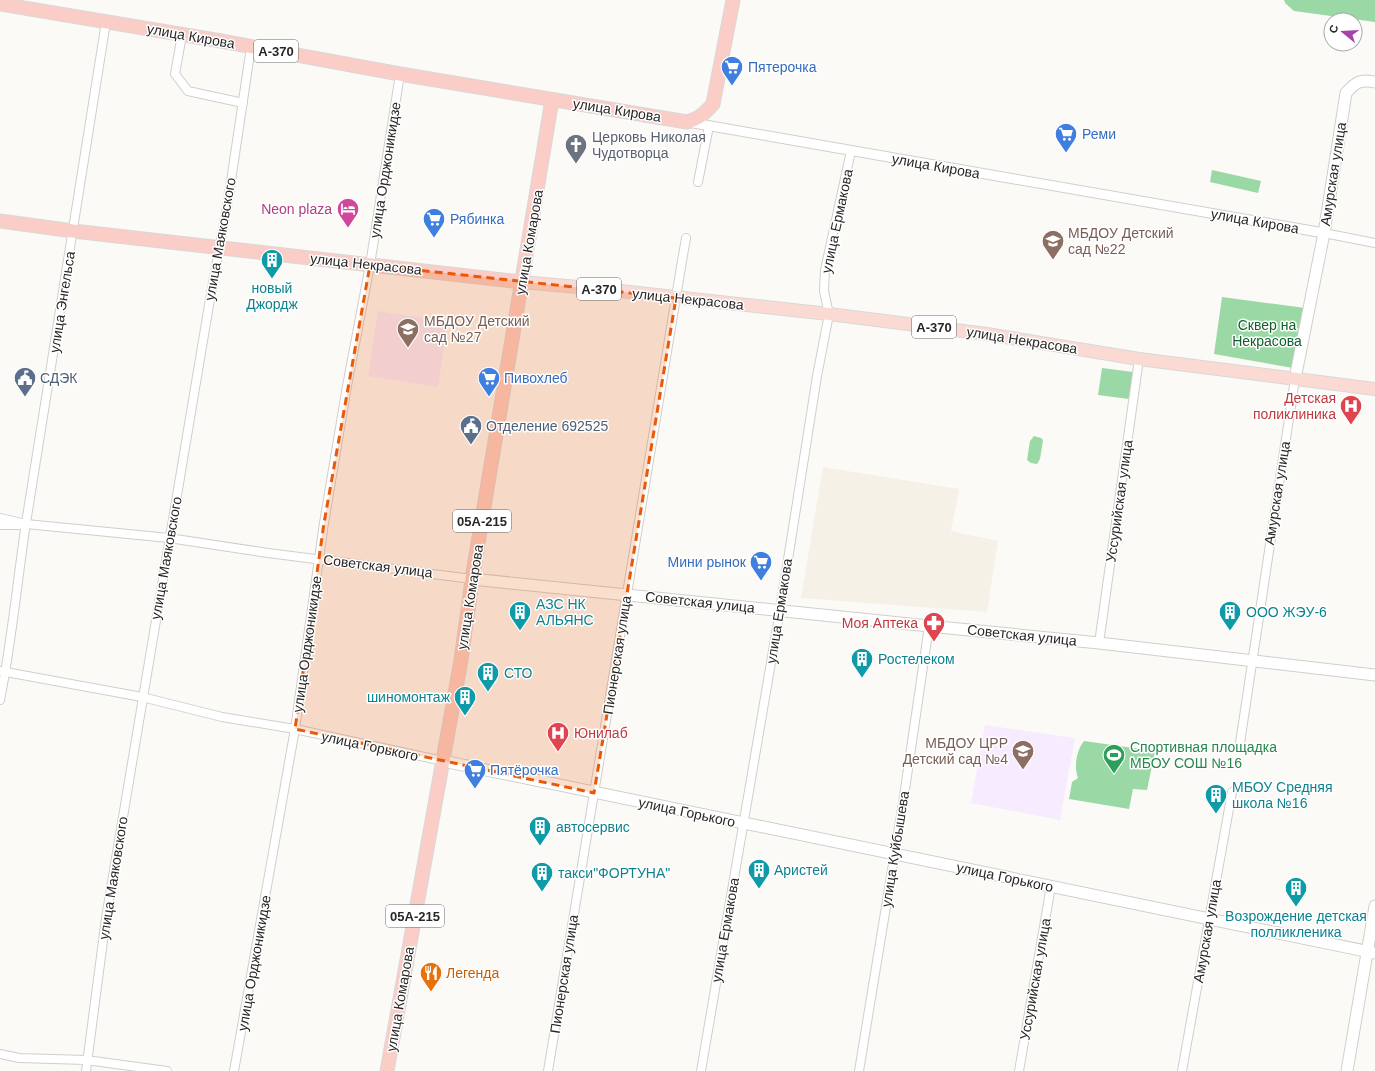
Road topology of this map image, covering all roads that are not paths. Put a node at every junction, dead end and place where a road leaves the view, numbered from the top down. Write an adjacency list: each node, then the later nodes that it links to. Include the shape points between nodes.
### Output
1 (733, 0): 10 (highway)
2 (0, 4): 3 (highway, улица Кирова / А-370)
3 (106, 22): 4 (highway, улица Кирова / А-370); 16 (street, улица Энгельса)
4 (182, 35): 5 (highway, улица Кирова / А-370); 9 (street, via 175,74 188,91)
5 (251, 47): 6 (highway, улица Кирова / А-370); 9 (street, улица Маяковского)
6 (400, 74): 8 (highway, улица Кирова / А-370); 21 (street, улица Орджоникидзе)
7 (1375, 82): 17 (main road, Амурская улица, via 1356,83 1346,93)
8 (552, 100): 11 (highway, улица Кирова / А-370); 22 (highway, улица Комарова)
9 (242, 103): 20 (street, улица Маяковского)
10 (713, 104): 11 (highway, via 698,118); 12 (street)
11 (686, 122): 12 (street, улица Кирова)
12 (709, 126): 13 (street, улица Кирова); 14 (street)
13 (852, 151): 17 (street, улица Кирова); 24 (street, улица Ермакова, via 825,270 824,291)
14 (698, 182)
15 (0, 221): 16 (highway, улица Некрасова / А-370)
16 (73, 231): 20 (highway, улица Некрасова / А-370); 29 (street, улица Энгельса)
17 (1324, 233): 19 (street, улица Кирова); 26 (main road, Амурская улица)
18 (686, 238): 23 (street, Пионерская улица)
19 (1375, 243)
20 (219, 248): 21 (highway, улица Некрасова / А-370); 31 (street, улица Маяковского)
21 (370, 265): 22 (highway, улица Некрасова / А-370); 32 (street, улица Орджоникидзе)
22 (521, 282): 23 (main road, улица Некрасова / А-370); 33 (highway, улица Комарова / 05А-215)
23 (676, 298): 24 (main road, улица Некрасова / А-370); 34 (street, Пионерская улица)
24 (829, 314): 25 (main road, улица Некрасова / А-370, via 987,334); 35 (street, улица Ермакова)
25 (1140, 359): 26 (main road, улица Некрасова / А-370); 37 (street, Уссурийская улица)
26 (1295, 379): 27 (main road, улица Некрасова / А-370); 38 (street, Амурская улица)
27 (1375, 389)
28 (0, 518): 29 (street, Советская улица)
29 (26, 524): 30 (street, Советская улица); 31 (street, Советская улица); 39 (street, улица Энгельса)
30 (0, 525)
31 (169, 538): 32 (street, Советская улица); 41 (street, улица Маяковского)
32 (319, 559): 33 (street, Советская улица); 43 (street, улица Орджоникидзе)
33 (472, 578): 34 (main road, Советская улица); 45 (highway, улица Комарова / 05А-215, via 461,660)
34 (627, 594): 35 (main road, Советская улица); 47 (street, Пионерская улица)
35 (780, 610): 36 (main road, Советская улица); 48 (street, улица Ермакова)
36 (929, 626): 37 (main road, Советская улица); 49 (street, улица Куйбышева)
37 (1099, 643): 38 (main road, Советская улица)
38 (1252, 660): 40 (main road, Советская улица); 44 (street, Амурская улица)
39 (3, 672): 41 (street, улица Горького); 42 (street, улица Энгельса)
40 (1375, 675)
41 (142, 697): 43 (street, улица Горького, via 222,717); 55 (street, улица Маяковского)
42 (0, 700)
43 (295, 730): 45 (street, улица Горького); 58 (street, улица Орджоникидзе)
44 (1240, 743)
45 (442, 761): 47 (main road, улица Горького); 59 (highway, улица Комарова / 05А-215)
46 (1232, 792): 52 (street, Амурская улица)
47 (594, 793): 48 (main road, улица Горького); 60 (street, Пионерская улица)
48 (743, 824): 49 (main road, улица Горького); 61 (street, улица Ермакова)
49 (895, 853): 50 (main road, улица Горького); 62 (street, улица Куйбышева)
50 (1052, 886): 52 (main road, улица Горького); 63 (street, Уссурийская улица)
51 (1375, 906): 53 (main road)
52 (1209, 919): 53 (main road, улица Горького); 64 (street, Амурская улица)
53 (1371, 952): 65 (main road)
54 (0, 1054): 55 (street, via 19,1058)
55 (86, 1060): 56 (street, улица Маяковского); 57 (street)
56 (86, 1071)
57 (167, 1071)
58 (234, 1071)
59 (387, 1071)
60 (548, 1071)
61 (701, 1071)
62 (859, 1071)
63 (1019, 1071)
64 (1182, 1071)
65 (1347, 1071)

